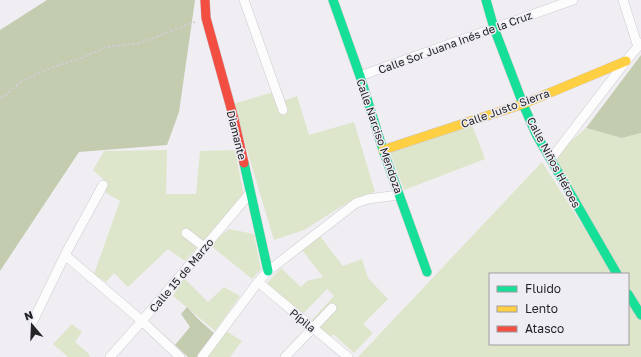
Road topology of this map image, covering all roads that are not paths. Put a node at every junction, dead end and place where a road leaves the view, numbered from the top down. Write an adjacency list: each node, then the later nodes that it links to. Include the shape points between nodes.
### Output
1 (205, 0): 16 (street, Diamante, via 206,18)
2 (244, 0): 12 (street)
3 (335, 0): 10 (street, Calle Narciso Mendoza)
4 (486, 0): 7 (street, Calle Niños Héroes)
5 (573, 0): 7 (street, Calle Sor Juana Inés de la Cruz)
6 (623, 0): 8 (street)
7 (494, 28): 10 (street, Calle Sor Juana Inés de la Cruz); 11 (street, Calle Niños Héroes)
8 (639, 45): 9 (street)
9 (626, 61): 11 (street, Calle Justo Sierra); 14 (street)
10 (360, 76): 13 (street, Calle Narciso Mendoza)
11 (523, 104): 13 (street, Calle Justo Sierra); 14 (street, Calle Niños Héroes, via 536,134)
12 (283, 110)
13 (383, 150): 17 (street, Calle Narciso Mendoza)
14 (551, 159): 23 (street, Calle Niños Héroes)
15 (103, 185): 20 (street)
16 (251, 192): 19 (street, Calle 15 de Marzo); 21 (street, Diamante)
17 (399, 195): 21 (street, via 356,203); 22 (street, Calle Narciso Mendoza)
18 (186, 232): 19 (street)
19 (204, 248): 29 (street, Calle 15 de Marzo)
20 (65, 255): 28 (street); 29 (street)
21 (268, 271): 24 (street)
22 (427, 272)
23 (616, 273)
24 (258, 282): 30 (street, Pípila); 33 (street)
25 (629, 296): 27 (street)
26 (332, 308): 30 (street)
27 (641, 315)
28 (33, 321)
29 (142, 321): 31 (street, Calle 15 de Marzo); 32 (street)
30 (313, 327): 34 (street); 35 (street, Pípila)
31 (110, 357)
32 (180, 357)
33 (202, 357)
34 (285, 357)
35 (348, 357)

